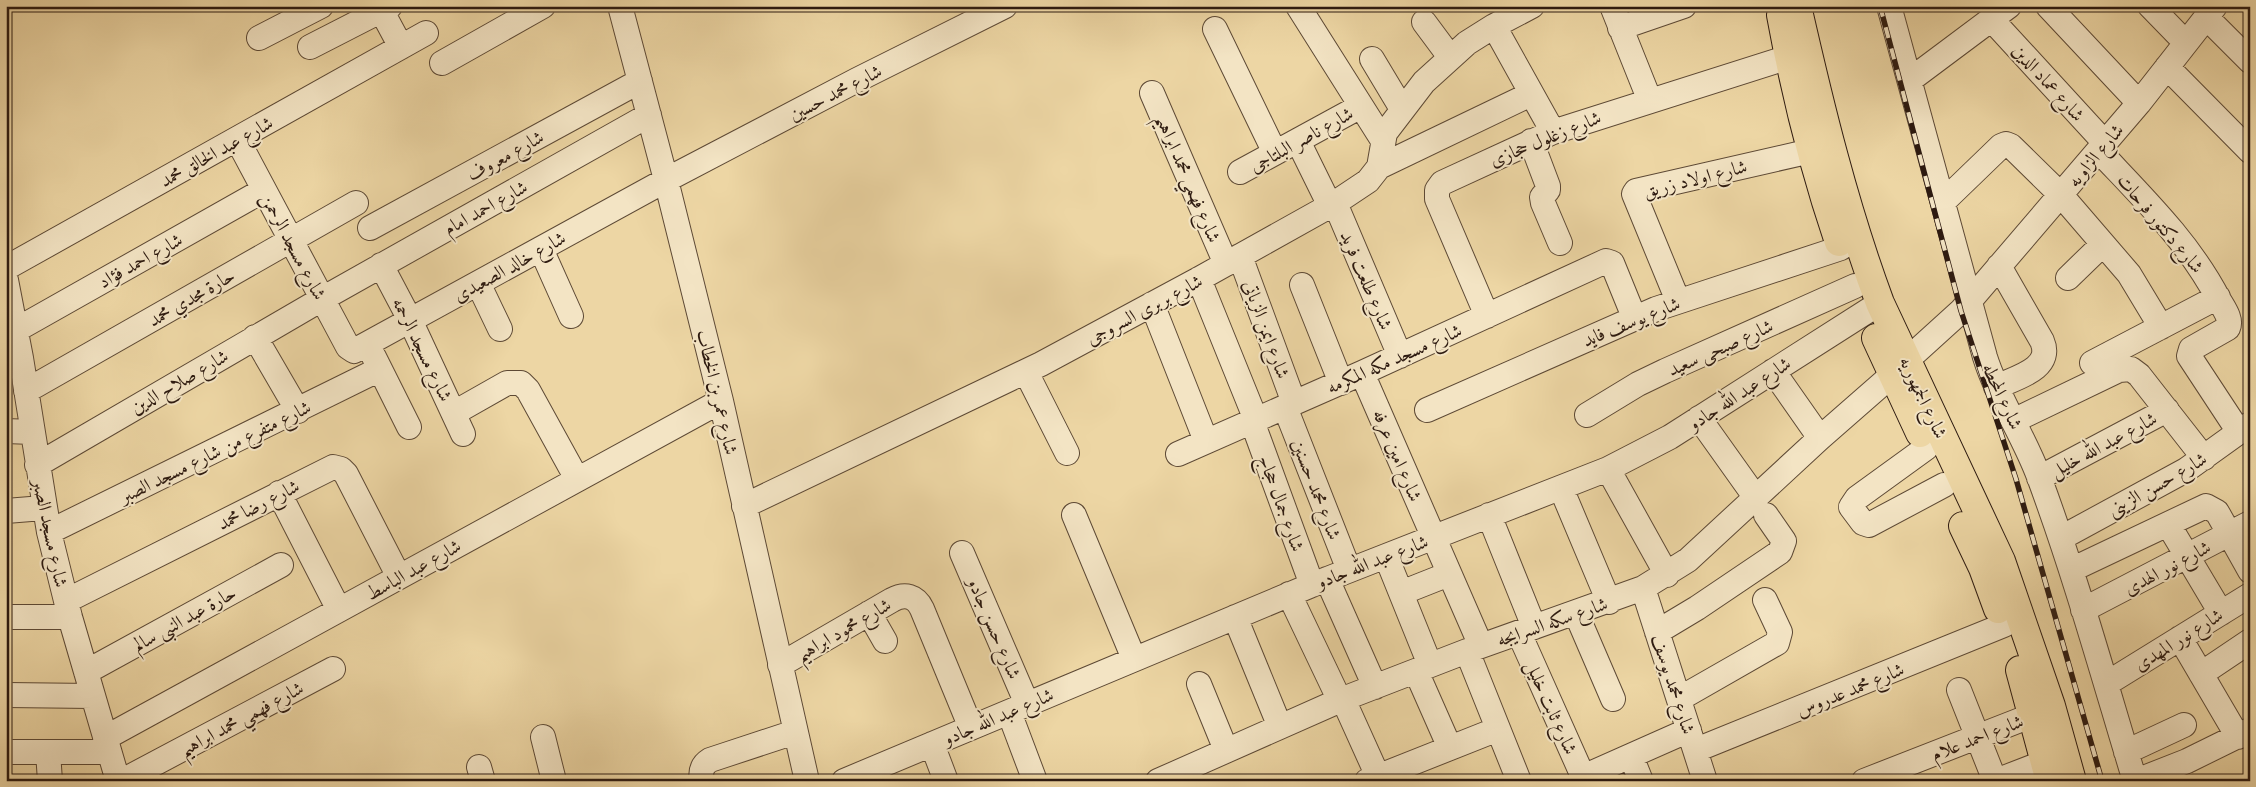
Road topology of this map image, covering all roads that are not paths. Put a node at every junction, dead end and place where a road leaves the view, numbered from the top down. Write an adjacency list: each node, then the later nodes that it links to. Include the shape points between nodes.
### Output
1 (321, 6): 21 (street)
2 (543, 6): 29 (street)
3 (1005, 6): 51 (street, شارع محمد حسين)
4 (1532, 6): 16 (street)
5 (1684, 6): 17 (street)
6 (1780, 6): 26 (main road, شارع الجمهوريه)
7 (1798, 6): 78 (main road, شارع الجمهوريه)
8 (1889, 6): 31 (street, شارع المحطه)
9 (2048, 6): 36 (street)
10 (2150, 6): 22 (street)
11 (384, 8): 23 (street); 24 (street)
12 (626, 9): 32 (street, شارع عمر بن الخطاب)
13 (1306, 9): 37 (street)
14 (2210, 12): 22 (street, شارع الزاويه); 28 (street)
15 (2001, 13): 31 (street); 45 (street, شارع عماد الدين)
16 (1501, 17): 25 (street); 34 (street)
17 (1616, 17): 35 (street)
18 (1424, 22): 25 (street)
19 (1215, 29): 48 (street)
20 (426, 33): 23 (street, شارع عبد الخالق محمد)
21 (260, 38)
22 (2185, 42): 30 (street, شارع الزاويه)
23 (401, 47): 41 (street, شارع عبد الخالق محمد)
24 (310, 48)
25 (1450, 57): 38 (street)
26 (1789, 57): 35 (street, شارع زغلول حجازى); 46 (main road, شارع الجمهوريه)
27 (1372, 59): 38 (street)
28 (2250, 61)
29 (442, 63)
30 (2167, 67): 36 (street, شارع الزاويه); 47 (street)
31 (1910, 80): 54 (street, شارع المحطه)
32 (640, 82): 39 (street, شارع عمر بن الخطاب); 57 (street, شارع معروف)
33 (1152, 93): 63 (street, شارع فهمي محمد ابراهيم)
34 (1531, 94): 40 (street); 49 (street, شارع بربرى السروجى)
35 (1650, 101): 40 (street, شارع زغلول حجازى)
36 (2139, 103): 45 (street, شارع الزاويه)
37 (1361, 106): 42 (street); 43 (street, شارع ناصر البلتاجى)
38 (1402, 109): 42 (street)
39 (649, 115): 51 (street, شارع عمر بن الخطاب); 64 (street, شارع احمد امام)
40 (1553, 132): 44 (street, شارع زغلول حجازى)
41 (237, 139): 52 (street, شارع مسجد الرحمن); 66 (street, شارع عبد الخالق محمد)
42 (1382, 139): 49 (street)
43 (1298, 141): 48 (street, شارع ناصر البلتاجى); 56 (street, شارع طلعت فريد)
44 (1531, 141): 59 (street, via 1548,186 1542,197 1543,203); 80 (street, شارع زغلول حجازى, via 1446,180 1437,190 1440,206)
45 (2102, 147): 53 (street, شارع الزاويه); 73 (street, شارع دكتور فرحات, via 2182,241)
46 (1811, 151): 61 (main road, شارع الجمهوريه); 76 (street, شارع اولاد زريق, via 1636,191 1634,194)
47 (2250, 151)
48 (1276, 153): 50 (street, شارع ناصر البلتاجى)
49 (1379, 167): 56 (street, شارع بربرى السروجى, via 1368,181)
50 (1240, 172)
51 (666, 180): 62 (street, شارع خالد الصعيدى); 97 (street, شارع عمر بن الخطاب)
52 (264, 190): 58 (street, شارع مسجد الرحمن); 85 (street, شارع احمد فؤاد)
53 (2061, 195): 54 (street, via 2013,147 2006,144); 60 (street); 65 (street, شارع الزاويه)
54 (1943, 202): 75 (street, شارع المحطه)
55 (356, 203): 58 (street, حارة مجدي محمد)
56 (1332, 205): 63 (street, شارع بربرى السروجى); 88 (street, شارع طلعت فريد)
57 (370, 228)
58 (291, 240): 74 (street, شارع مسجد الرحمن); 96 (street, حارة مجدي محمد)
59 (1560, 243)
60 (2103, 244): 67 (street); 83 (street, via 2138,286)
61 (1841, 248): 72 (main road, شارع الجمهوريه); 76 (street, شارع يوسف فايد)
62 (541, 249): 70 (street, شارع خالد الصعيدى); 79 (street)
63 (1233, 260): 68 (street, شارع بربرى السروجى); 98 (street, شارع ايمن الزياتى)
64 (381, 265): 74 (street, شارع احمد امام); 82 (street, شارع مسجد الرحمه)
65 (1999, 266): 75 (street, شارع الزاويه); 95 (street, via 2042,341 2045,352 2041,363 2033,370)
66 (6, 268)
67 (2068, 278)
68 (1200, 279): 77 (street, شارع بربرى السروجى); 104 (street, شارع جمال حجاج)
69 (6, 280): 85 (street, شارع مسجد الصبر)
70 (478, 283): 82 (street, شارع خالد الصعيدى); 84 (street)
71 (1302, 285): 94 (street, شارع امين عرفه)
72 (1856, 286): 78 (main road, شارع الجمهوريه); 102 (street, شارع صبحى سعيد, via 1656,376)
73 (2218, 297): 83 (street); 107 (street, شارع دكتور فرحات, via 2229,318 2229,326 2191,349 2188,356)
74 (322, 298): 86 (street, شارع صلاح الدين); 87 (street, شارع مسجد الرحمن, via 348,347)
75 (1970, 300): 90 (street, شارع سكه السرايجه); 95 (street, شارع المحطه)
76 (1678, 301): 81 (street, شارع يوسف فايد)
77 (1152, 304): 93 (street, شارع بربرى السروجى); 111 (street)
78 (1872, 308): 90 (main road, شارع الجمهوريه); 92 (street, شارع عبد الله جادو)
79 (571, 316)
80 (1487, 316): 81 (street, شارع مسجد مكه المكرمه, via 1610,261); 88 (street, شارع مسجد مكه المكرمه)
81 (1634, 317): 99 (street, شارع يوسف فايد)
82 (410, 320): 87 (street, شارع خالد الصعيدى); 119 (street, شارع مسجد الرحمه, via 459,424 507,383 522,383)
83 (2161, 327): 89 (street)
84 (500, 329)
85 (16, 330): 96 (street, شارع مسجد الصبر)
86 (255, 337): 101 (street); 116 (street, شارع صلاح الدين)
87 (360, 347): 91 (street, شارع مسجد الرحمن)
88 (1400, 356): 94 (street, شارع مسجد مكه المكرمه)
89 (2092, 363)
90 (1900, 367): 110 (street, شارع سكه السرايجه); 112 (main road, شارع الجمهوريه); 220 (main road, شارع الجمهوريه, via 2001,561 2051,706)
91 (380, 369): 101 (street, شارع متفرع من شارع مسجد الصبر); 106 (street, شارع مسجد الرحمن)
92 (1773, 371): 103 (street, شارع عبد الله جادو); 110 (street)
93 (1026, 372): 113 (street); 125 (street, شارع بربرى السروجى)
94 (1352, 378): 98 (street, شارع مسجد مكه المكرمه); 134 (street, شارع امين عرفه)
95 (1996, 387): 105 (street, شارع المحطه)
96 (26, 391): 109 (street, شارع مسجد الصبر)
97 (721, 401): 119 (street, شارع عبد الباسط); 125 (street, شارع عمر بن الخطاب)
98 (1289, 405): 104 (street, شارع مسجد مكه المكرمه); 121 (street, شارع محمد حسنين)
99 (1427, 410)
100 (2167, 410): 105 (street, via 2139,375 2125,368); 115 (street); 118 (street, شارع عبد الله خليل)
101 (298, 411): 133 (street, شارع متفرع من شارع مسجد الصبر)
102 (1587, 414)
103 (1699, 418): 117 (street, شارع عبد الله جادو); 126 (street)
104 (1254, 420): 111 (street, شارع مسجد مكه المكرمه); 124 (street, شارع جمال حجاج)
105 (2013, 421): 118 (street, شارع المحطه)
106 (409, 427)
107 (2245, 428): 115 (street, شارع حسن الزينى)
108 (6, 431): 109 (street)
109 (32, 432): 116 (street, شارع مسجد الصبر)
110 (1820, 438): 126 (street, شارع سكه السرايجه)
111 (1206, 441): 114 (street, شارع مسجد مكه المكرمه)
112 (1926, 448): 120 (main road, شارع الجمهوريه); 120 (street, via 1857,498 1851,507 1864,524 1869,525)
113 (1067, 454)
114 (1178, 454)
115 (2204, 458): 135 (street, شارع حسن الزينى, via 2160,486)
116 (37, 465): 127 (street, شارع مسجد الصبر)
117 (1608, 469): 122 (street, شارع عبد الله جادو); 144 (street)
118 (2040, 478): 135 (street, شارع المحطه)
119 (577, 479): 145 (street, شارع عبد الباسط)
120 (1944, 485): 161 (main road, شارع الجمهوريه, via 1983,568)
121 (1316, 488): 124 (street); 140 (street, شارع محمد حسنين)
122 (1561, 488): 130 (street, شارع عبد الله جادو); 152 (street)
123 (279, 493): 145 (street, شارع رضا محمد, via 330,468 341,469); 153 (street, شارع رضا محمد); 154 (street)
124 (1282, 500): 146 (street, شارع جمال حجاج)
125 (744, 506): 169 (street, شارع عمر بن الخطاب)
126 (1761, 506): 144 (street, شارع سكه السرايجه); 163 (street, via 1784,541 1780,552)
127 (43, 508): 128 (street); 133 (street, شارع مسجد الصبر)
128 (6, 511)
129 (1074, 515): 168 (street)
130 (1489, 515): 134 (street, شارع عبد الله جادو); 162 (street, شارع ثابت خليل)
131 (2168, 524): 132 (street, via 2202,507 2210,507); 138 (street); 141 (street)
132 (2240, 528): 138 (street, شارع نور الهدى); 142 (street)
133 (49, 532): 153 (street, شارع مسجد الصبر)
134 (1433, 537): 137 (street, شارع عبد الله جادو); 143 (street, شارع امين عرفه)
135 (2061, 538): 141 (street, شارع المحطه)
136 (962, 553): 183 (street, شارع حسن جادو)
137 (1386, 556): 140 (street, شارع عبد الله جادو); 148 (street)
138 (2188, 557): 155 (street, شارع نور الهدى); 158 (street)
139 (281, 565): 172 (street, حارة عبد النبى سالم)
140 (1349, 570): 146 (street, شارع عبد الله جادو)
141 (2071, 570): 155 (street, شارع المحطه)
142 (2250, 570)
143 (1449, 574): 148 (street); 167 (street, شارع امين عرفه)
144 (1667, 575): 147 (street, شارع سكه السرايجه)
145 (399, 577): 154 (street, شارع عبد الباسط)
146 (1320, 582): 149 (street, شارع عبد الله جادو); 176 (street, شارع جمال حجاج)
147 (1643, 588): 152 (street, شارع سكه السرايجه); 163 (street, شارع محمد يوسف)
148 (1401, 593): 170 (street)
149 (1289, 594): 160 (street, شارع عبد الله جادو); 182 (street)
150 (2250, 595): 158 (street, شارع نور المهدى)
151 (1765, 600): 181 (street, via 1780,632 1777,644)
152 (1609, 602): 157 (street, شارع سكه السرايجه)
153 (68, 609): 159 (street); 172 (street, شارع مسجد الصبر)
154 (340, 610): 195 (street, شارع عبد الباسط)
155 (2083, 610): 175 (street, شارع المحطه)
156 (869, 613): 165 (street); 169 (street, شارع محمود ابراهيم); 187 (street, شارع محمود ابراهيم, via 898,597 910,597 920,604)
157 (1576, 613): 162 (street, شارع سكه السرايجه); 180 (street)
158 (2220, 613): 164 (street, شارع نور المهدى)
159 (6, 617)
160 (1235, 617): 168 (street, شارع عبد الله جادو); 186 (street)
161 (2004, 625): 184 (main road, شارع الجمهوريه); 193 (street, شارع محمد عدروس, via 1883,676)
162 (1527, 630): 167 (street, شارع سكه السرايجه); 205 (street, شارع ثابت خليل)
163 (1657, 632): 181 (street, شارع محمد يوسف)
164 (2180, 638): 173 (street); 175 (street, شارع نور المهدى)
165 (885, 641)
166 (2250, 642): 173 (street)
167 (1474, 648): 170 (street, شارع سكه السرايجه); 188 (street, شارع امين عرفه)
168 (1134, 660): 183 (street, شارع عبد الله جادو)
169 (780, 665): 189 (street, شارع عمر بن الخطاب)
170 (1423, 668): 176 (street, شارع سكه السرايجه); 196 (street)
171 (333, 669): 208 (street, شارع فهمي محمد ابراهيم)
172 (86, 672): 179 (street, شارع مسجد الصبر)
173 (2201, 674): 190 (street)
174 (1199, 684): 197 (street)
175 (2106, 684): 200 (street, شارع المحطه)
176 (1374, 687): 182 (street, شارع سكه السرايجه)
177 (1959, 690): 191 (street)
178 (6, 695): 179 (street)
179 (93, 696): 195 (street, شارع مسجد الصبر)
180 (1612, 699)
181 (1679, 699): 193 (street, شارع محمد يوسف)
182 (1341, 700): 186 (street, شارع سكه السرايجه); 204 (street)
183 (1018, 708): 187 (street, شارع عبد الله جادو); 213 (street, شارع حسن جادو)
184 (2034, 715): 191 (street, شارع احمد علام); 202 (main road, شارع الجمهوريه)
185 (2184, 724): 200 (street)
186 (1280, 727): 197 (street, شارع سكه السرايجه)
187 (972, 728): 194 (street, شارع عبد الله جادو)
188 (1498, 729): 196 (street); 215 (street, شارع امين عرفه)
189 (795, 732): 203 (street, via 710,760); 210 (street, شارع عمر بن الخطاب)
190 (2244, 734): 221 (street)
191 (1978, 736): 218 (street, شارع احمد علام); 219 (street)
192 (543, 737): 209 (street)
193 (1692, 740): 201 (street, شارع محمد عدروس); 217 (street, شارع محمد يوسف)
194 (932, 744): 211 (street, شارع عبد الله جادو); 212 (street)
195 (107, 745): 199 (street); 207 (street, شارع مسجد الصبر)
196 (1450, 748): 204 (street)
197 (1226, 750): 214 (street, شارع سكه السرايجه)
198 (6, 752): 199 (street)
199 (48, 752): 206 (street)
200 (2126, 752): 221 (street, شارع المحطه)
201 (1631, 756): 205 (street, شارع محمد عدروس); 216 (street)
202 (2048, 772): 219 (street)
203 (702, 774)
204 (1375, 779)
205 (1584, 779)
206 (50, 781)
207 (118, 781)
208 (122, 781)
209 (554, 781)
210 (807, 781)
211 (844, 781)
212 (946, 781)
213 (1035, 781)
214 (1158, 781)
215 (1519, 781)
216 (1641, 781)
217 (1705, 781)
218 (1864, 781)
219 (1995, 781)
220 (2072, 781)
221 (2136, 781)

